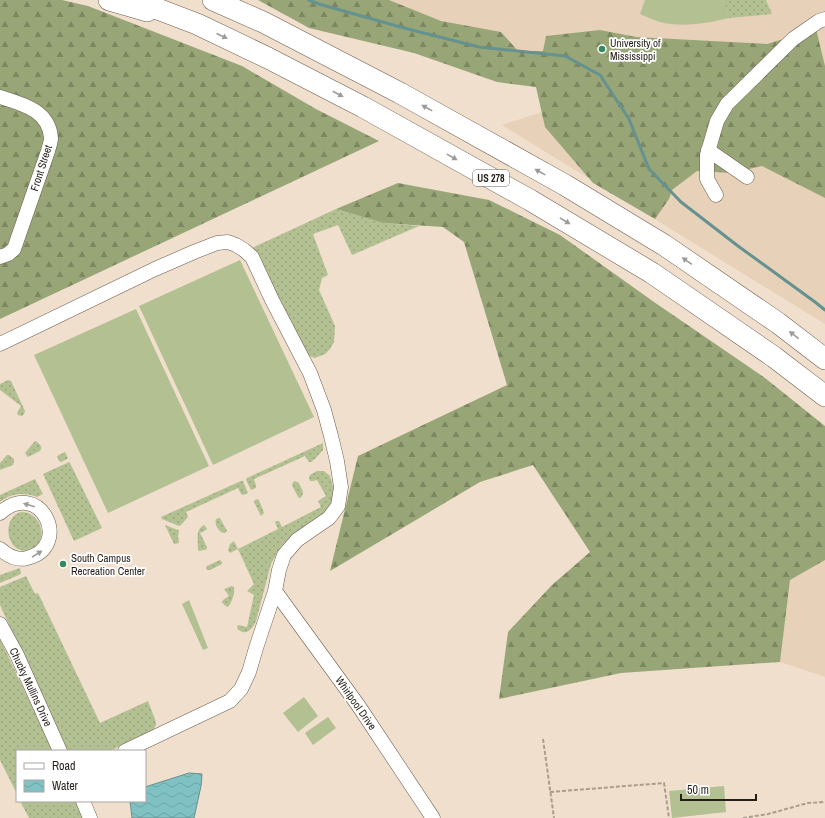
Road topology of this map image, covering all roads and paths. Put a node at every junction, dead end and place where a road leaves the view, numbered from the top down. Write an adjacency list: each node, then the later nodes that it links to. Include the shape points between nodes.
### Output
1 (109, 0): 7 (highway)
2 (134, 0): 7 (highway, US 278)
3 (213, 0): 6 (highway, US 278)
4 (224, 0): 6 (highway)
5 (825, 19): 9 (street, via 793,39 727,104 717,121)
6 (263, 22): 14 (highway, US 278, one-way to 6, via 778,323 664,245 565,185 400,93)
7 (196, 24): 15 (highway, US 278, one-way to 15, via 357,104 530,200 652,273 774,357)
8 (0, 97): 12 (street, Front Street, via 23,104 37,112 45,120 51,140 14,249)
9 (708, 150): 10 (street); 11 (street, via 707,179)
10 (747, 177)
11 (716, 195)
12 (0, 257)
13 (0, 344): 20 (street, via 154,269 217,243 228,242 236,245 252,257 310,373 324,410 341,488 338,506 328,518 296,540 284,555)
14 (825, 359)
15 (825, 396)
16 (0, 513): 18 (street, one-way to 16, via 33,557 47,544 50,536 47,518 34,505 24,503 6,507)
17 (0, 548): 18 (street, via 6,554)
18 (18, 558): 19 (street)
19 (0, 565)
20 (275, 591): 24 (street, via 241,690 230,700); 29 (street, Whirlpool Drive, via 358,705)
21 (0, 624): 23 (street, Chucky Mullins Drive, via 17,655)
22 (543, 739): 25 (path)
23 (60, 750)
24 (127, 750)
25 (550, 792): 30 (path); 31 (path, via 664,783)
26 (83, 802): 28 (street)
27 (825, 802): 32 (path, via 808,803)
28 (90, 818)
29 (432, 818)
30 (554, 818)
31 (669, 818)
32 (744, 818)

